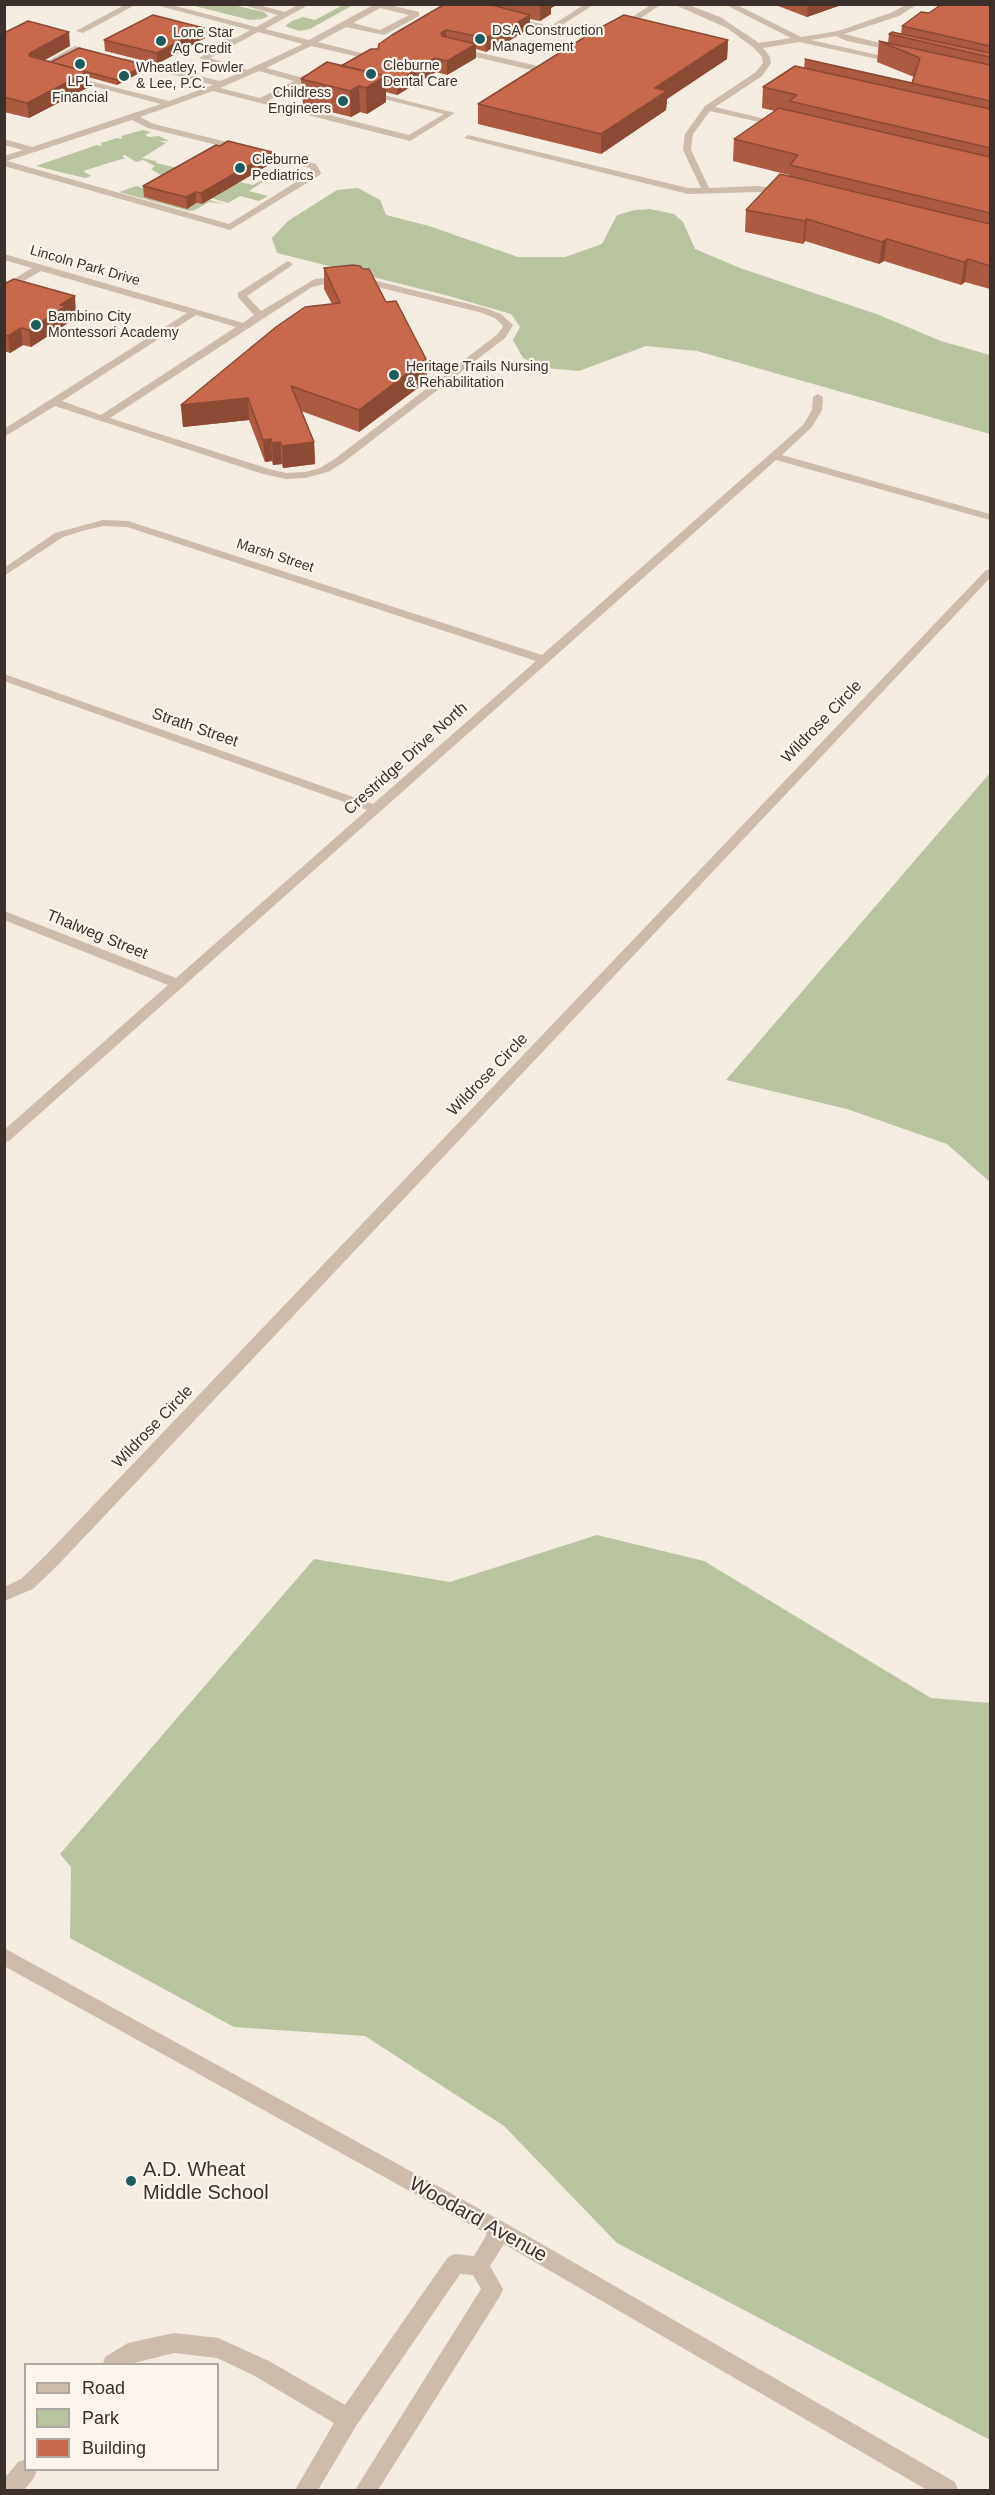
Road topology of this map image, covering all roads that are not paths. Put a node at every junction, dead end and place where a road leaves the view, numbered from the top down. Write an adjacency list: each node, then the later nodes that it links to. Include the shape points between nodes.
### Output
1 (133, 4): 17 (street)
2 (156, 4): 11 (street)
3 (243, 4): 12 (street)
4 (306, 4): 12 (street)
5 (591, 4): 13 (street, via 552,29)
6 (658, 4): 19 (street)
7 (677, 4): 23 (street, via 717,19)
8 (728, 4): 20 (street)
9 (914, 4): 18 (street, via 896,14)
10 (381, 5): 14 (street); 14 (street, via 416,14 381,33)
11 (176, 7): 16 (street)
12 (287, 15): 16 (street)
13 (496, 16)
14 (346, 24): 22 (street)
15 (182, 27): 21 (street)
16 (260, 30): 21 (street); 22 (street)
17 (80, 31)
18 (837, 33): 20 (street); 25 (street, via 847,39)
19 (608, 35)
20 (801, 40): 23 (street); 29 (street)
21 (239, 41): 33 (street, via 203,58)
22 (312, 43): 28 (street); 31 (street)
23 (757, 46): 34 (street, via 767,63)
24 (447, 47): 30 (street, via 548,71)
25 (902, 51)
26 (111, 56): 32 (street, via 78,48 37,69)
27 (122, 59): 39 (street)
28 (374, 59)
29 (901, 63)
30 (558, 65)
31 (259, 68): 33 (street); 37 (street)
32 (48, 72)
33 (248, 73): 39 (street)
34 (759, 74): 36 (street); 43 (street)
35 (59, 75): 42 (street)
36 (770, 77)
37 (301, 80): 38 (street, via 307,77); 41 (street)
38 (328, 82)
39 (216, 86): 41 (street); 42 (street)
40 (362, 91): 41 (street, via 451,113 410,138)
41 (262, 100)
42 (172, 104): 44 (street)
43 (708, 108): 45 (street); 50 (street, via 689,134 687,150)
44 (133, 117): 48 (street); 49 (street, via 151,126 313,166 317,173 230,227)
45 (783, 126)
46 (468, 138): 50 (street, via 655,184)
47 (4, 142): 48 (street)
48 (32, 150): 49 (street)
49 (4, 161)
50 (707, 192): 51 (street, via 757,189)
51 (800, 194)
52 (4, 257): 54 (street, Lincoln Park Drive)
53 (288, 264): 57 (street, via 241,295)
54 (41, 267): 55 (street); 56 (street, Lincoln Park Drive)
55 (4, 289)
56 (195, 312): 58 (street, Lincoln Park Drive); 60 (street)
57 (260, 316): 58 (street); 61 (street, via 318,281 353,278 482,310 508,325 502,336 340,460 305,475 267,472)
58 (244, 326): 61 (street)
59 (818, 397): 63 (street, Crestridge Drive North, via 818,410 807,427)
60 (54, 402): 61 (street); 62 (street)
61 (102, 419)
62 (4, 434)
63 (773, 456): 64 (street); 67 (street, Crestridge Drive North)
64 (990, 517)
65 (990, 572): 73 (street, Wildrose Circle, via 52,1560 27,1584)
66 (4, 573): 67 (street, Marsh Street, via 59,535 103,523 128,524)
67 (543, 659): 69 (street, Crestridge Drive North)
68 (4, 677): 69 (street, Strath Street)
69 (375, 809): 71 (street, Crestridge Drive North)
70 (4, 915): 71 (street, Thalweg Street)
71 (178, 984): 72 (street, Crestridge Drive North)
72 (4, 1138)
73 (4, 1594)
74 (4, 1956): 75 (street, Woodard Avenue)
75 (500, 2231): 76 (street); 83 (street, Woodard Avenue)
76 (479, 2266): 78 (street, via 455,2264); 82 (street, via 493,2289)
77 (114, 2363): 78 (street, via 128,2353 174,2343 218,2348 261,2368)
78 (348, 2419): 81 (street)
79 (24, 2471): 80 (street)
80 (10, 2490)
81 (306, 2490)
82 (366, 2490)
83 (947, 2490)

